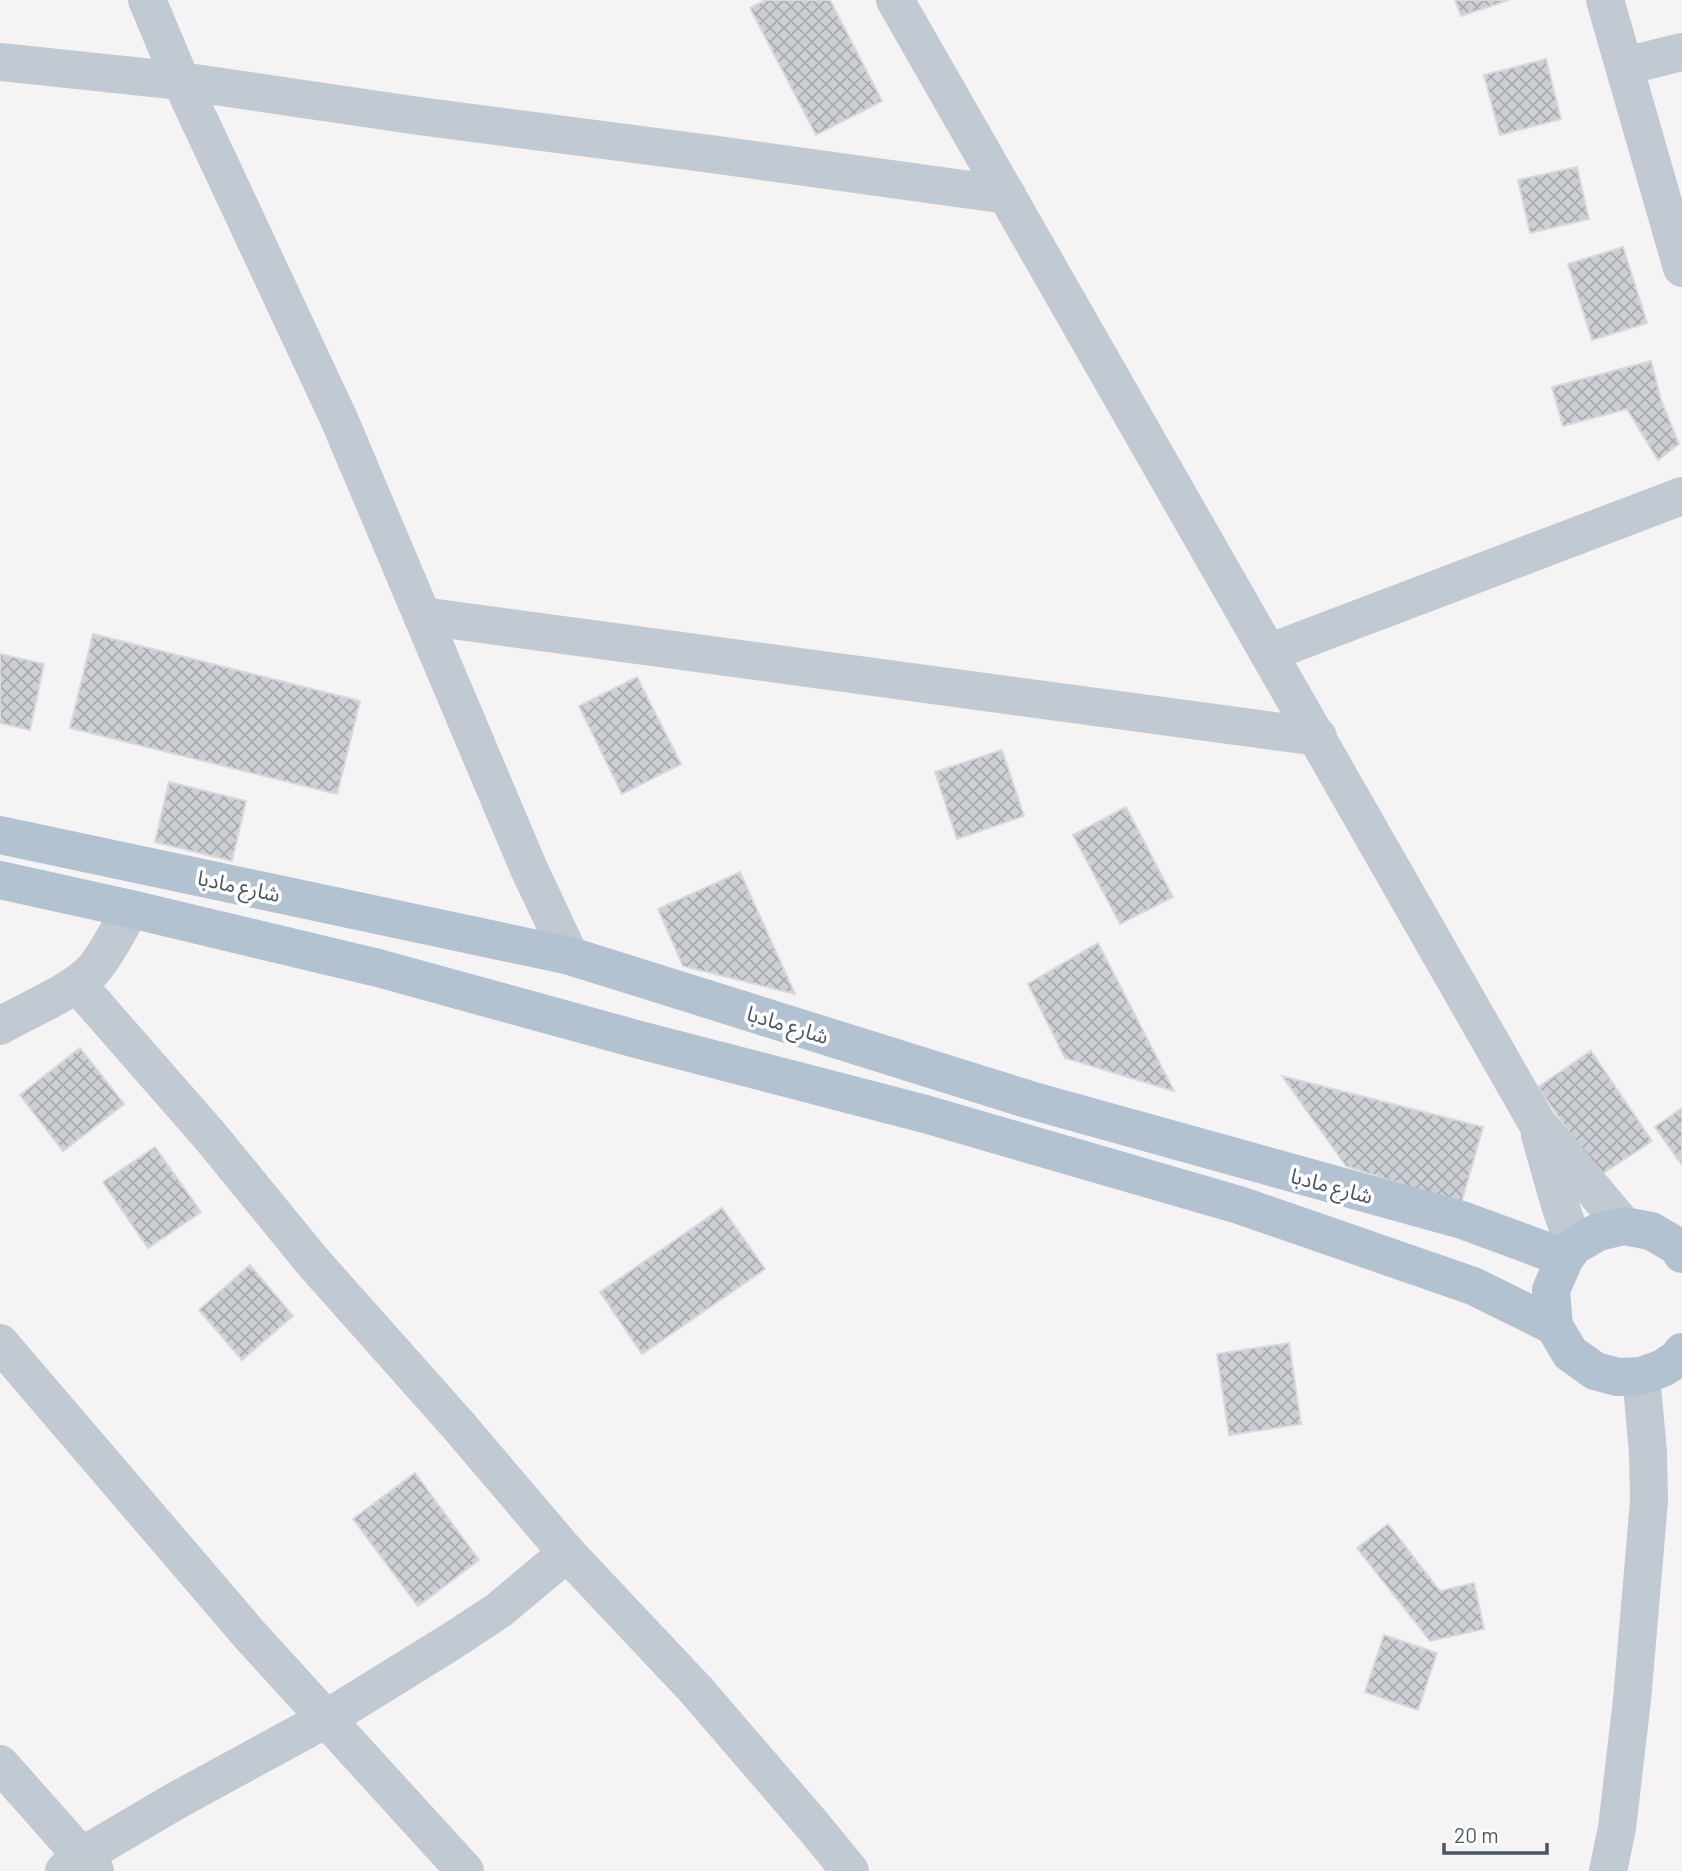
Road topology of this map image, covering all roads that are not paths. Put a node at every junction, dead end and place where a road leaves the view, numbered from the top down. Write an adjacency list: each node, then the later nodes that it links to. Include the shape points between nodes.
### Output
1 (147, 0): 7 (street)
2 (895, 0): 8 (street)
3 (1605, 0): 6 (street)
4 (1682, 52): 6 (street)
5 (0, 62): 7 (street)
6 (1626, 66): 9 (street)
7 (181, 80): 8 (street); 11 (street, via 339,419)
8 (1007, 195): 12 (street)
9 (1682, 268)
10 (1682, 496): 12 (street)
11 (422, 616): 13 (street); 17 (street)
12 (1268, 653): 13 (street)
13 (1318, 737): 20 (street)
14 (0, 835): 17 (main road, شارع مادبا)
15 (0, 880): 16 (main road)
16 (131, 909): 18 (street, via 96,967); 24 (main road, via 378,968 925,1114 1226,1201 1473,1286)
17 (570, 956): 22 (main road, شارع مادبا, via 1030,1100)
18 (77, 984): 19 (street); 28 (street)
19 (0, 1026)
20 (1537, 1123): 21 (street); 22 (street)
21 (1624, 1226): 22 (main road, via 1598,1232); 23 (main road, via 1651,1231)
22 (1570, 1252): 24 (main road, via 1551,1290)
23 (1682, 1254)
24 (1554, 1326): 27 (main road, via 1570,1353 1595,1371)
25 (0, 1343): 29 (street)
26 (1681, 1356): 27 (main road)
27 (1641, 1376): 34 (street, via 1649,1501 1629,1726)
28 (567, 1553): 29 (street, via 499,1610); 33 (street, via 696,1691)
29 (326, 1719): 31 (street, via 179,1798); 32 (street)
30 (0, 1764): 31 (street)
31 (80, 1866)
32 (465, 1871)
33 (850, 1871)
34 (1608, 1871)

